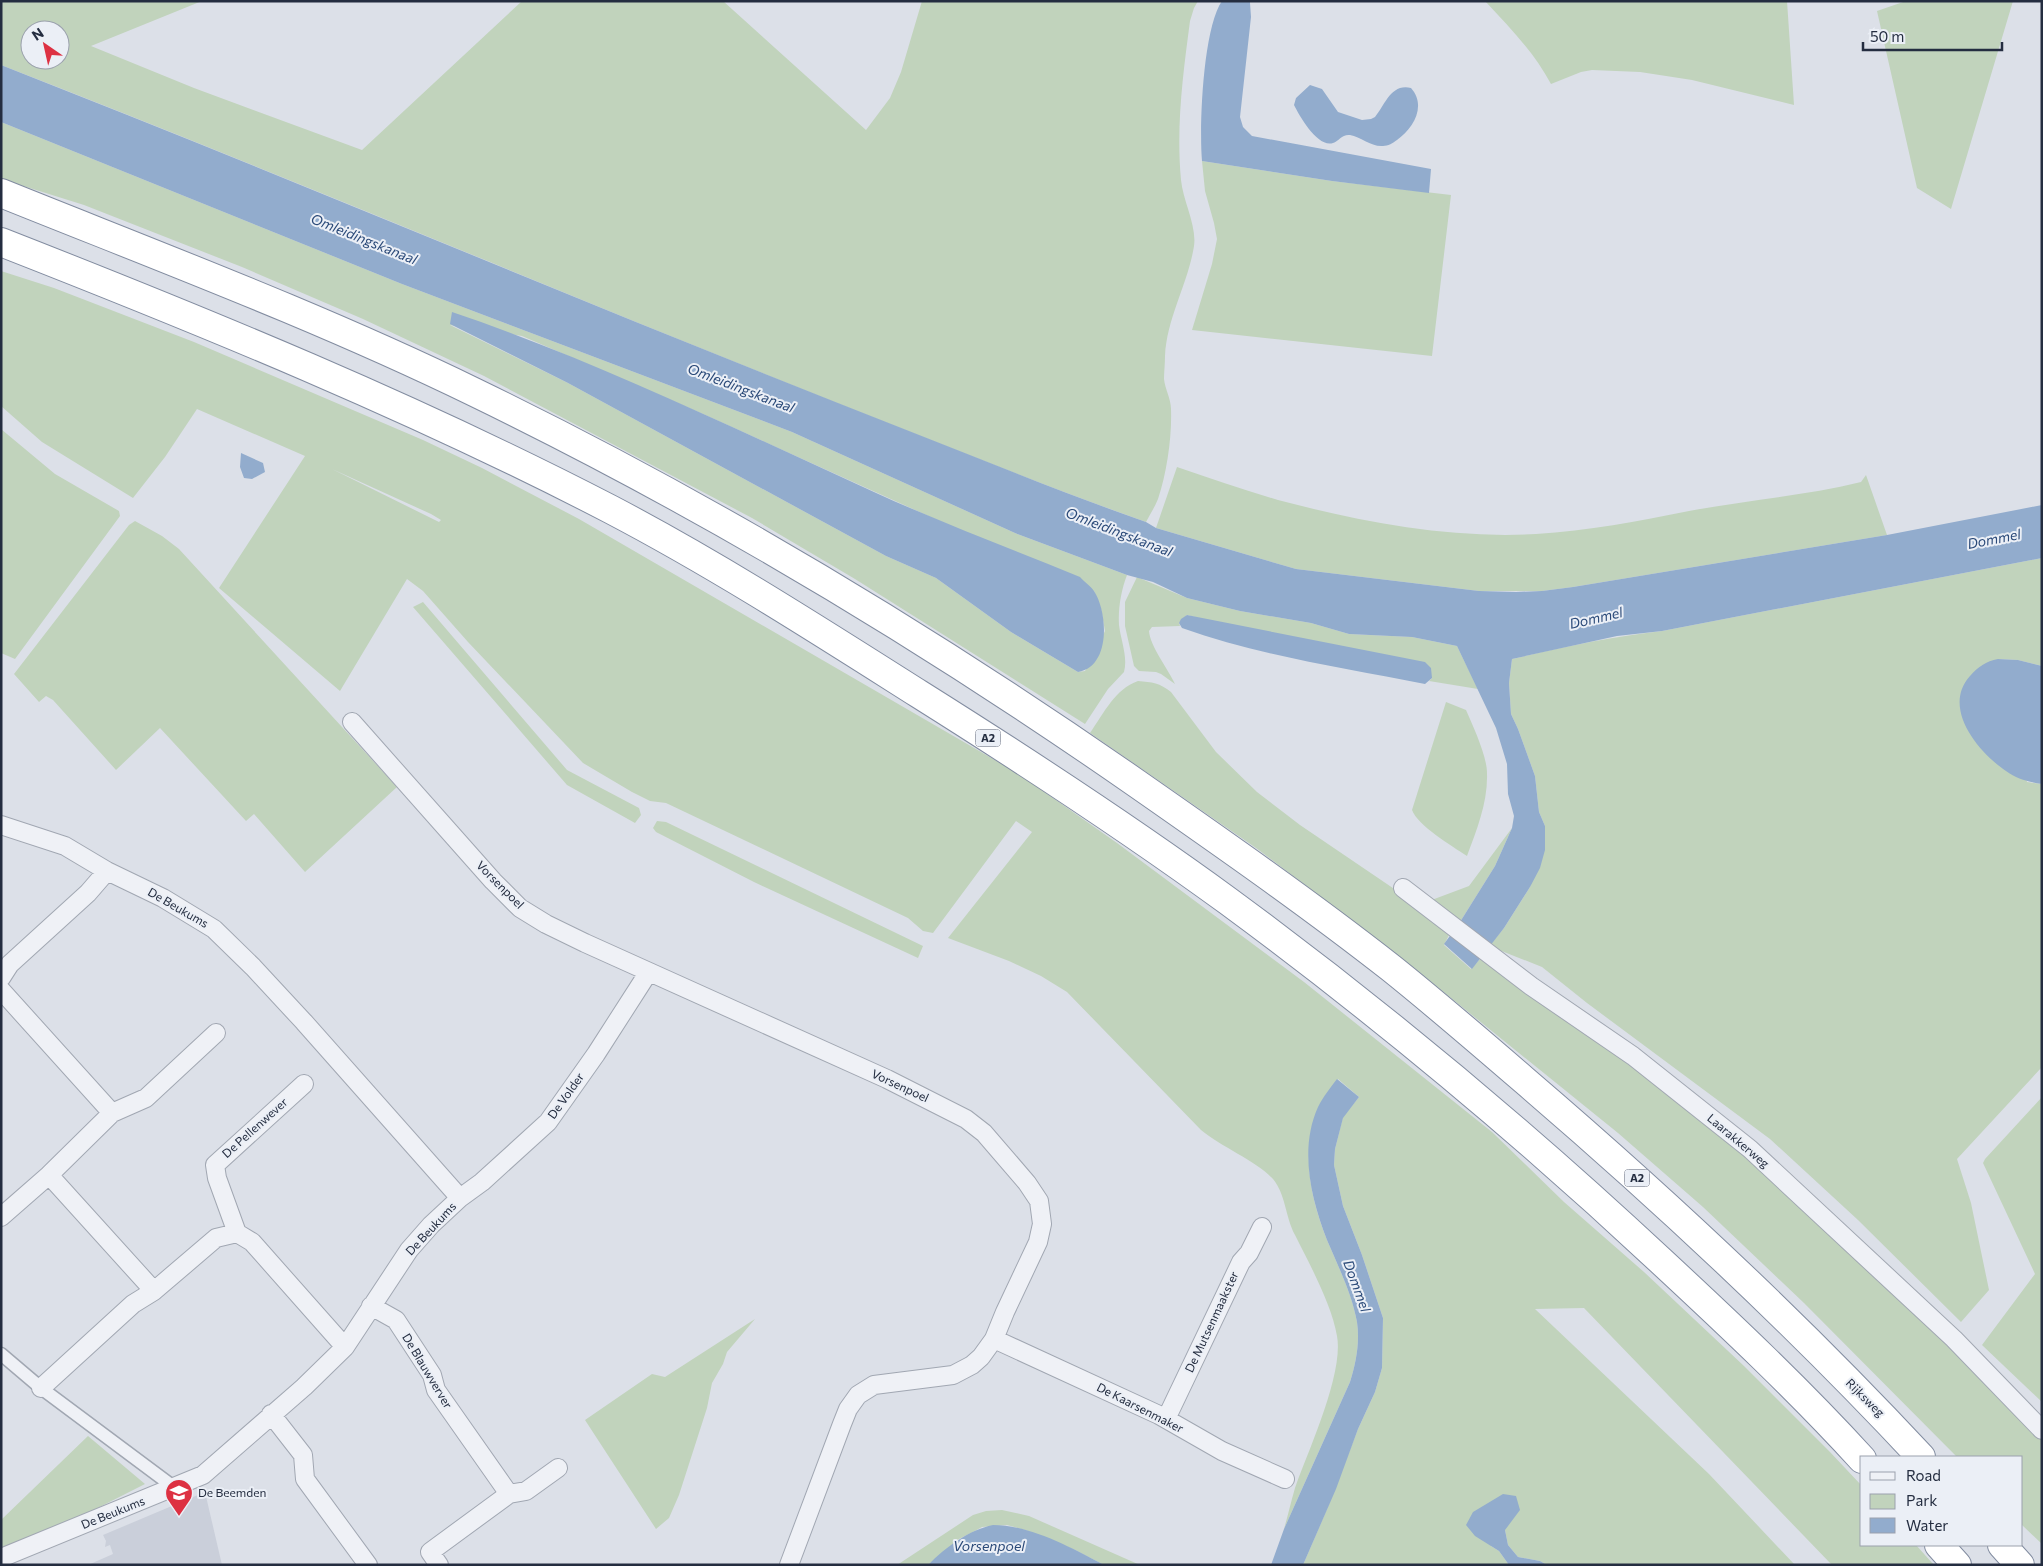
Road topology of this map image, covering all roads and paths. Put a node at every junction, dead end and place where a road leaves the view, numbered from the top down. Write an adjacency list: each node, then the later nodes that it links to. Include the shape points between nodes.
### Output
1 (1, 193): 27 (highway, Rijksweg / A2, via 249,292 474,392 739,530 843,591 1040,716 1250,862 1390,968 1592,1138 1684,1221 1807,1339)
2 (1, 242): 28 (highway, A2, via 118,287 334,378 610,509 720,570 1020,758 1225,899 1430,1058 1561,1168 1748,1342)
3 (352, 722): 7 (street, Vorsenpoel, via 520,908)
4 (1, 824): 5 (street, De Beukums, via 65,846)
5 (107, 871): 8 (street, via 88,893 10,964); 14 (street, De Beukums, via 162,898 214,930 291,1008)
6 (1403, 888): 26 (street, Laarakkerweg, via 1488,955 1633,1056 1750,1149 1954,1339)
7 (648, 973): 14 (street, De Volder, via 548,1122); 20 (street, Vorsenpoel, via 949,1109 984,1133 1039,1201 1042,1224 1038,1242)
8 (1, 978)
9 (1, 990): 12 (street)
10 (216, 1033): 12 (street, via 146,1098)
11 (304, 1084): 17 (street, De Pellenwever, via 215,1165)
12 (112, 1113): 13 (street)
13 (50, 1174): 15 (street); 18 (street)
14 (460, 1198): 19 (street, De Beukums, via 410,1250)
15 (1, 1217)
16 (1262, 1227): 25 (street, De Mutsenmaakster, via 1241,1262)
17 (237, 1232): 18 (street, via 216,1238); 21 (street, via 252,1242)
18 (154, 1291): 23 (street, via 133,1304)
19 (372, 1306): 21 (street, De Beukums); 32 (street, De Blauwverver, via 396,1320 432,1375 436,1390)
20 (994, 1339): 25 (street, De Kaarsenmaker); 38 (street, Vorsenpoel, via 972,1364 953,1375 891,1382 858,1394 848,1409)
21 (345, 1347): 24 (street, De Beukums)
22 (1, 1354): 23 (street)
23 (41, 1388): 31 (street)
24 (271, 1414): 31 (street, De Beukums, via 203,1475); 36 (street, via 303,1455 305,1478)
25 (1166, 1419): 30 (street, De Kaarsenmaker, via 1222,1452)
26 (2042, 1430)
27 (1920, 1456)
28 (1860, 1457)
29 (558, 1468): 32 (street, via 526,1491)
30 (1285, 1479)
31 (175, 1488): 35 (street, De Beukums)
32 (509, 1494): 37 (street, via 430,1552)
33 (1940, 1546): 39 (highway)
34 (2003, 1546): 40 (highway)
35 (1, 1558)
36 (368, 1565)
37 (439, 1565)
38 (789, 1565)
39 (1957, 1565)
40 (2020, 1565)

